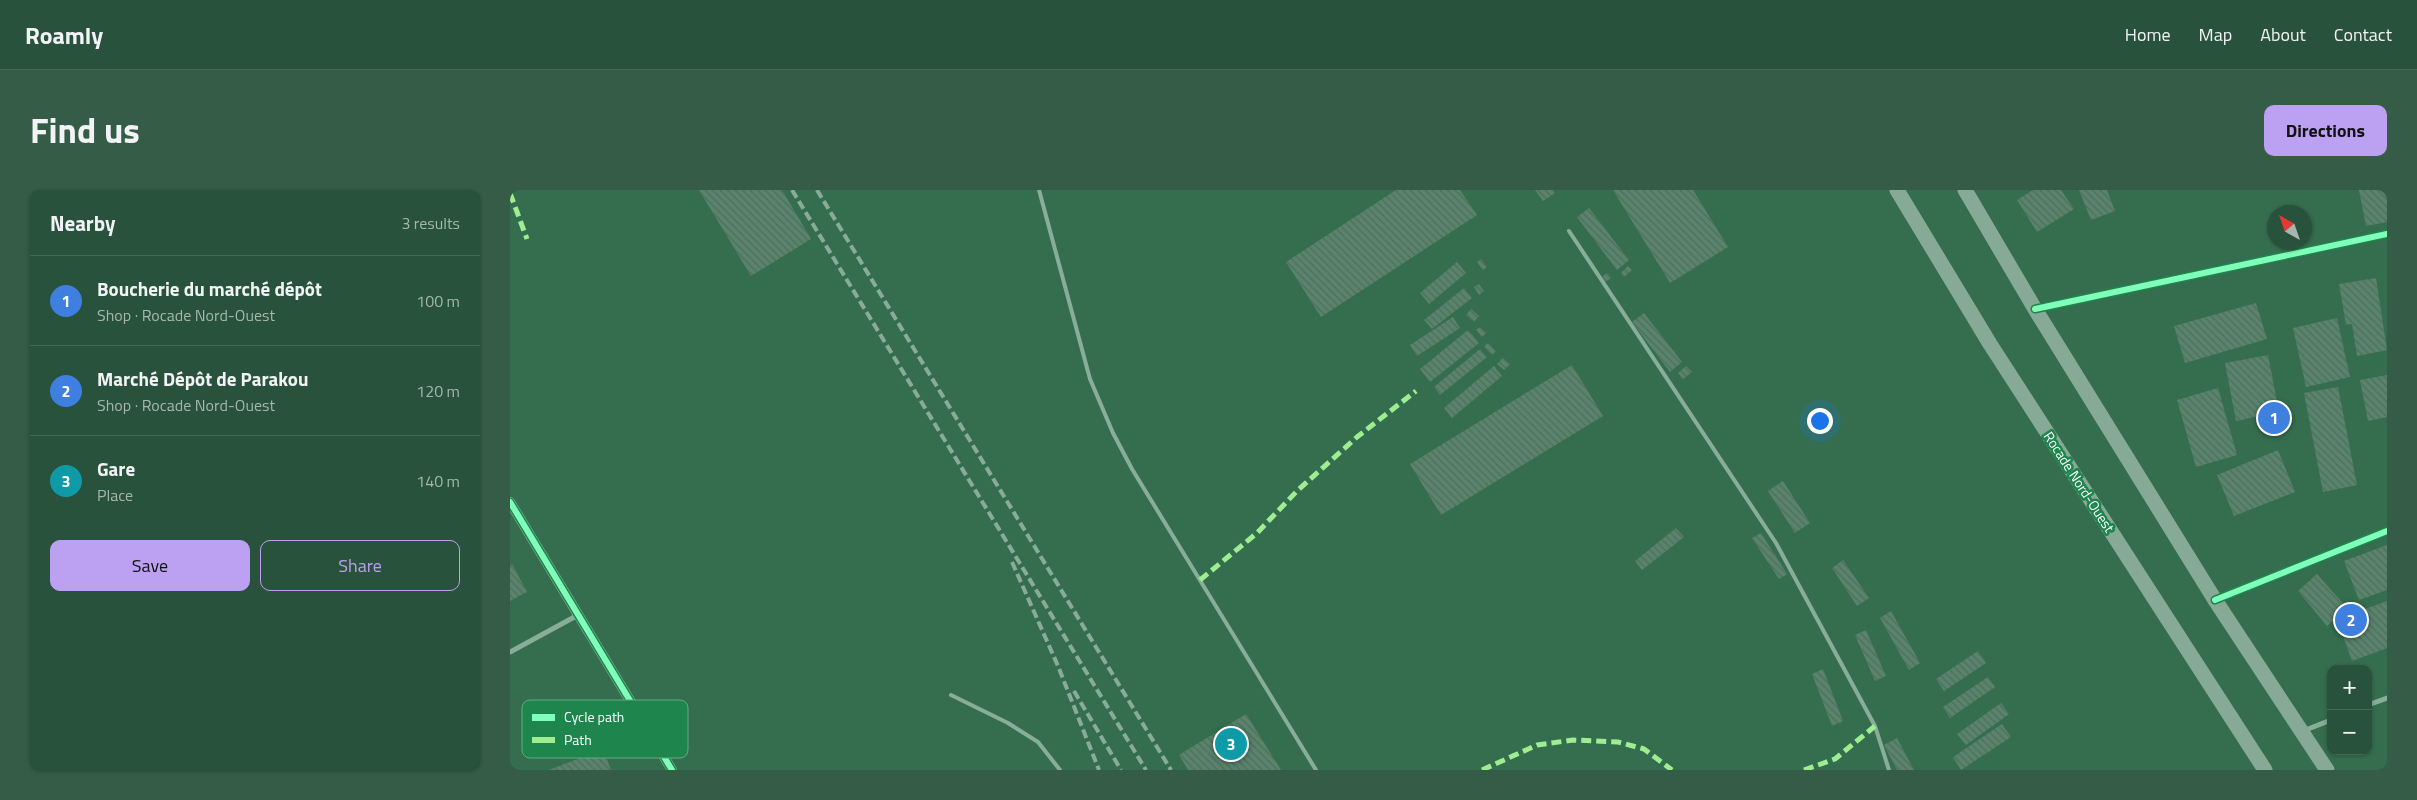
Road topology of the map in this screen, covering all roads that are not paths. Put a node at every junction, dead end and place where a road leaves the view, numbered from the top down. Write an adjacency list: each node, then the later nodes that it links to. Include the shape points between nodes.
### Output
1 (1040, 190): 21 (lane, via 1090,379 1112,433)
2 (1897, 190): 23 (main road, Rocade Nord-Ouest, via 1990,344)
3 (1965, 190): 6 (main road)
4 (1569, 231): 22 (lane, via 1776,543 1875,726)
5 (2387, 234): 6 (street)
6 (2035, 309): 9 (main road)
7 (510, 502): 10 (street)
8 (2387, 531): 9 (street)
9 (2215, 600): 17 (main road)
10 (578, 615): 11 (street); 14 (street)
11 (510, 652)
12 (951, 695): 20 (lane, via 1038,742)
13 (2387, 698): 15 (street)
14 (630, 700)
15 (2372, 704)
16 (2327, 722): 17 (street)
17 (2302, 732): 24 (main road)
18 (665, 758): 19 (street)
19 (672, 770)
20 (1060, 770)
21 (1316, 770)
22 (1889, 770)
23 (2265, 770)
24 (2327, 770)

